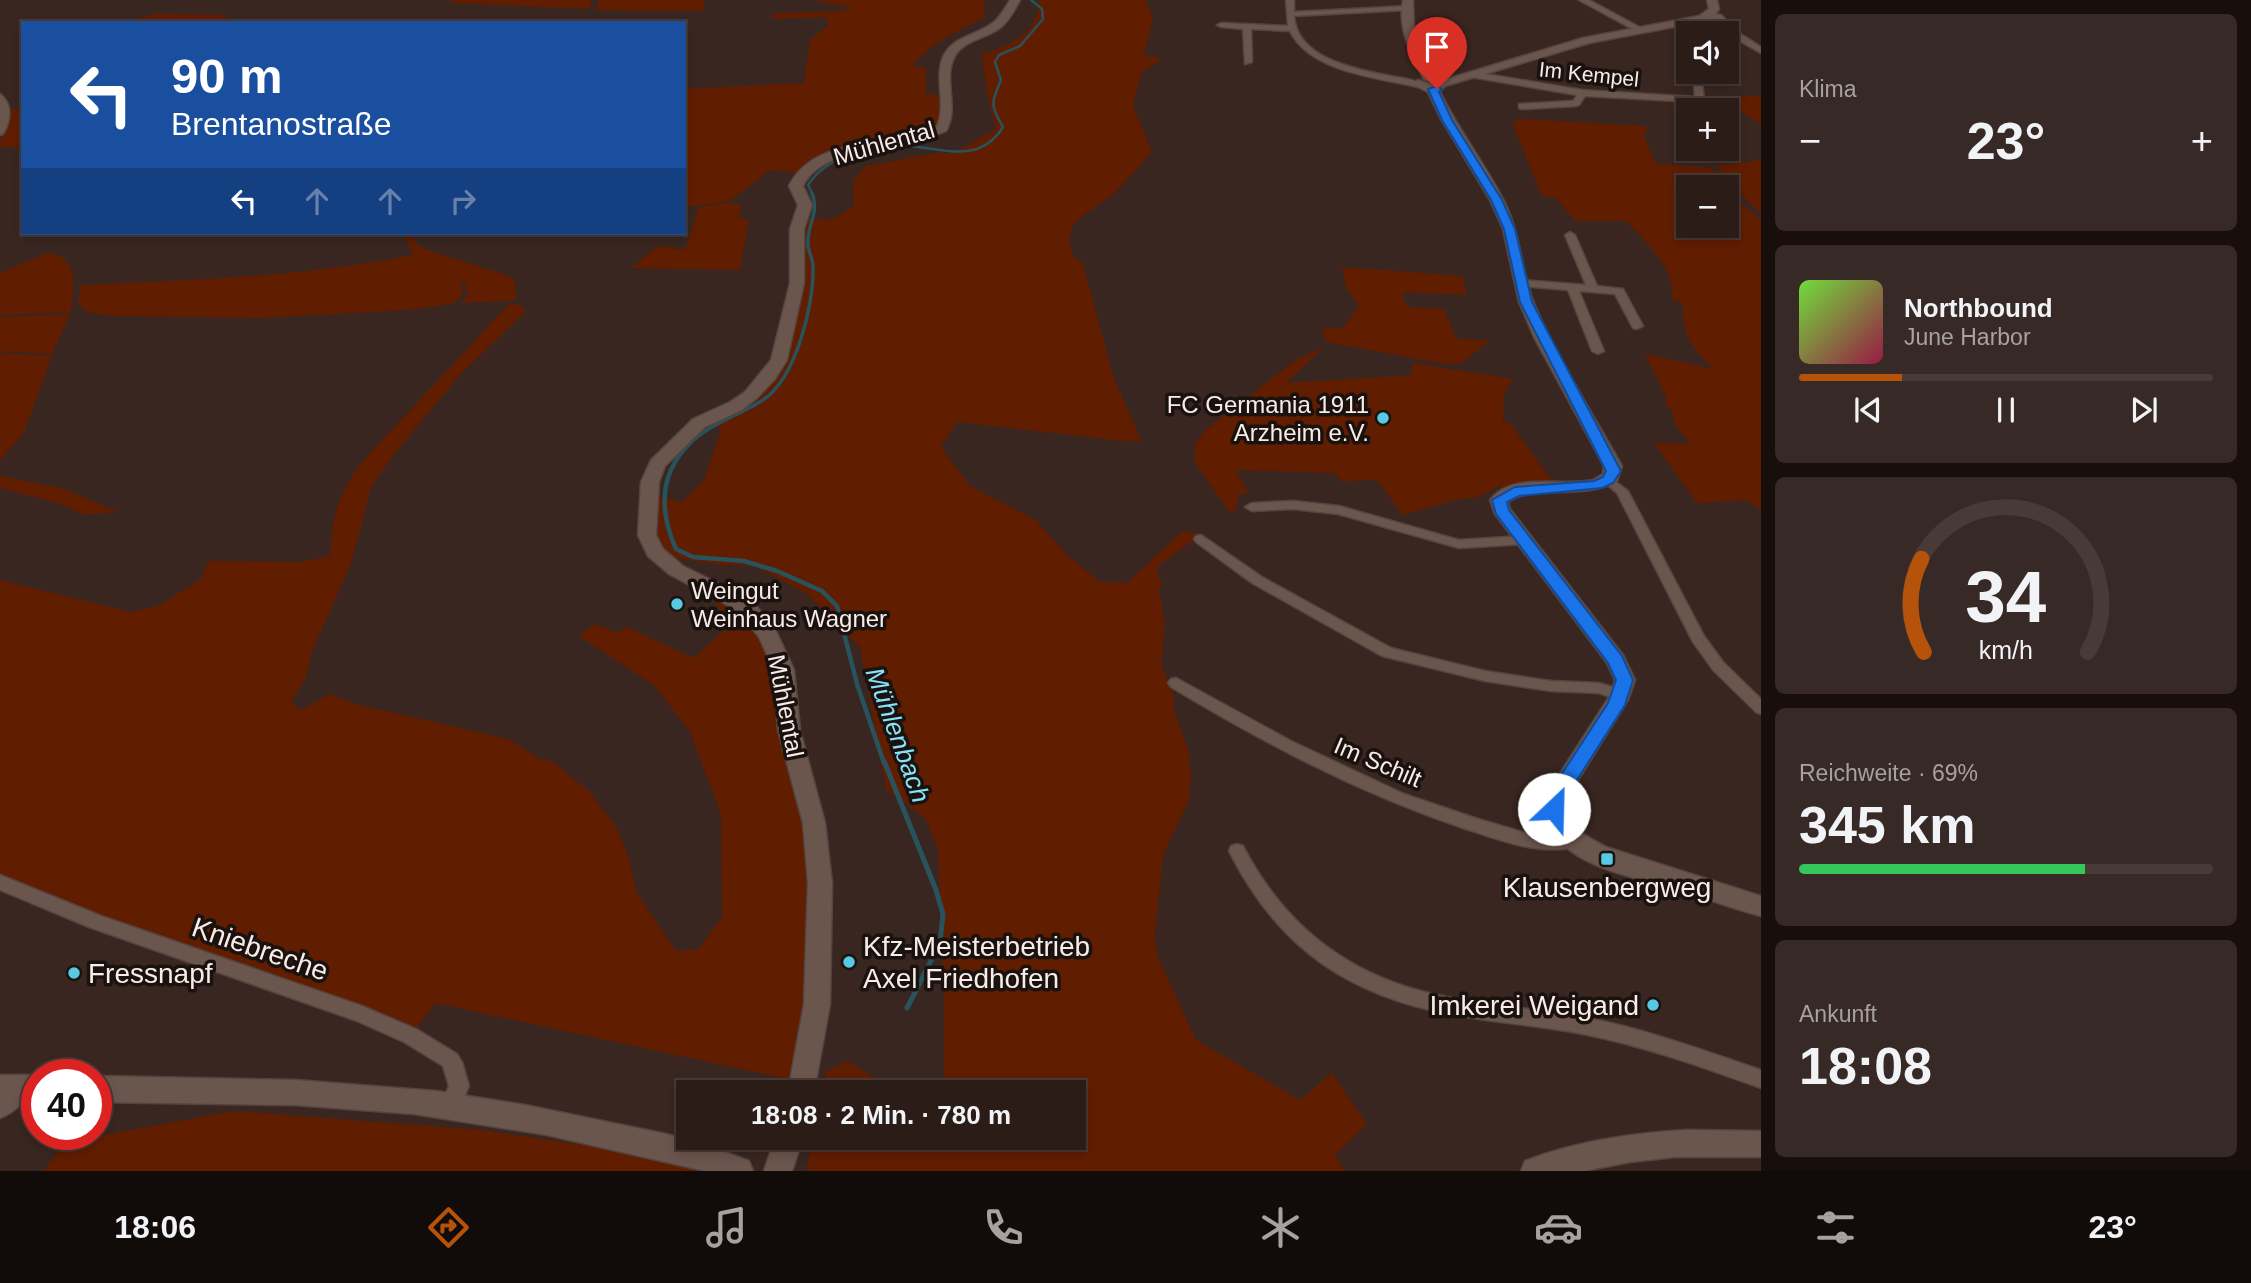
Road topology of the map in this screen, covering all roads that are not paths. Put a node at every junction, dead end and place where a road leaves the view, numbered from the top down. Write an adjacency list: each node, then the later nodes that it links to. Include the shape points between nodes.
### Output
1 (1015, 0): 41 (street, Mühlental, via 999,23 950,55 944,84 947,116 939,131 846,151 799,177 796,184 806,205 797,229 799,274 779,360 746,400 704,420 681,439 657,464 650,482 650,546 676,570 749,611 768,634 785,670 789,730 814,823 820,883 817,1004)
2 (1290, 0): 6 (street)
3 (1583, 0): 13 (street)
4 (1712, 0): 7 (street)
5 (1407, 4): 6 (street); 17 (street, via 1415,46)
6 (1291, 14): 12 (street)
7 (1711, 15): 8 (street); 14 (street)
8 (1691, 21)
9 (1676, 24): 13 (street)
10 (1221, 25): 11 (street)
11 (1247, 26): 12 (street); 15 (street)
12 (1292, 29): 17 (street, via 1301,44 1330,61 1366,73)
13 (1639, 29): 16 (street)
14 (1761, 51)
15 (1248, 62)
16 (1474, 75): 17 (street); 18 (street, Im Kempel)
17 (1431, 84): 24 (street, via 1510,229)
18 (1582, 93): 20 (street, Im Kempel); 21 (street, via 1576,103)
19 (0, 97): 22 (street, via 7,119)
20 (1676, 102)
21 (1522, 106)
22 (0, 132)
23 (1570, 236): 26 (street)
24 (1521, 282): 25 (street); 29 (street, via 1542,337 1613,466)
25 (1572, 287): 26 (street); 28 (street)
26 (1594, 289): 27 (street, via 1619,291)
27 (1637, 326)
28 (1598, 351)
29 (1608, 480): 32 (street, via 1588,486 1515,491 1501,497 1501,510); 35 (street, via 1622,491 1707,652)
30 (1252, 507): 32 (street, via 1339,510 1459,544)
31 (1201, 539): 34 (street, via 1257,579 1387,652 1485,676 1599,688)
32 (1523, 540): 34 (street, via 1623,671)
33 (1176, 683): 36 (street, Im Schilt, via 1263,735 1367,786 1525,839 1551,844)
34 (1621, 695): 36 (street, via 1554,803 1556,818)
35 (1761, 708)
36 (1576, 840): 39 (street, via 1601,856)
37 (1237, 851): 40 (street, via 1255,884 1288,926 1343,967 1376,983 1431,1002 1604,1030)
38 (0, 882): 44 (street, Kniebreche, via 95,922 362,1014 411,1036 456,1068 459,1086)
39 (1761, 906)
40 (1761, 1079)
41 (803, 1080)
42 (19, 1088): 45 (street)
43 (112, 1089): 44 (street, via 242,1091)
44 (450, 1106): 48 (street, via 649,1143)
45 (0, 1110)
46 (1761, 1144): 50 (street, via 1665,1144)
47 (785, 1150): 49 (street)
48 (739, 1171)
49 (778, 1171)
50 (1535, 1171)

